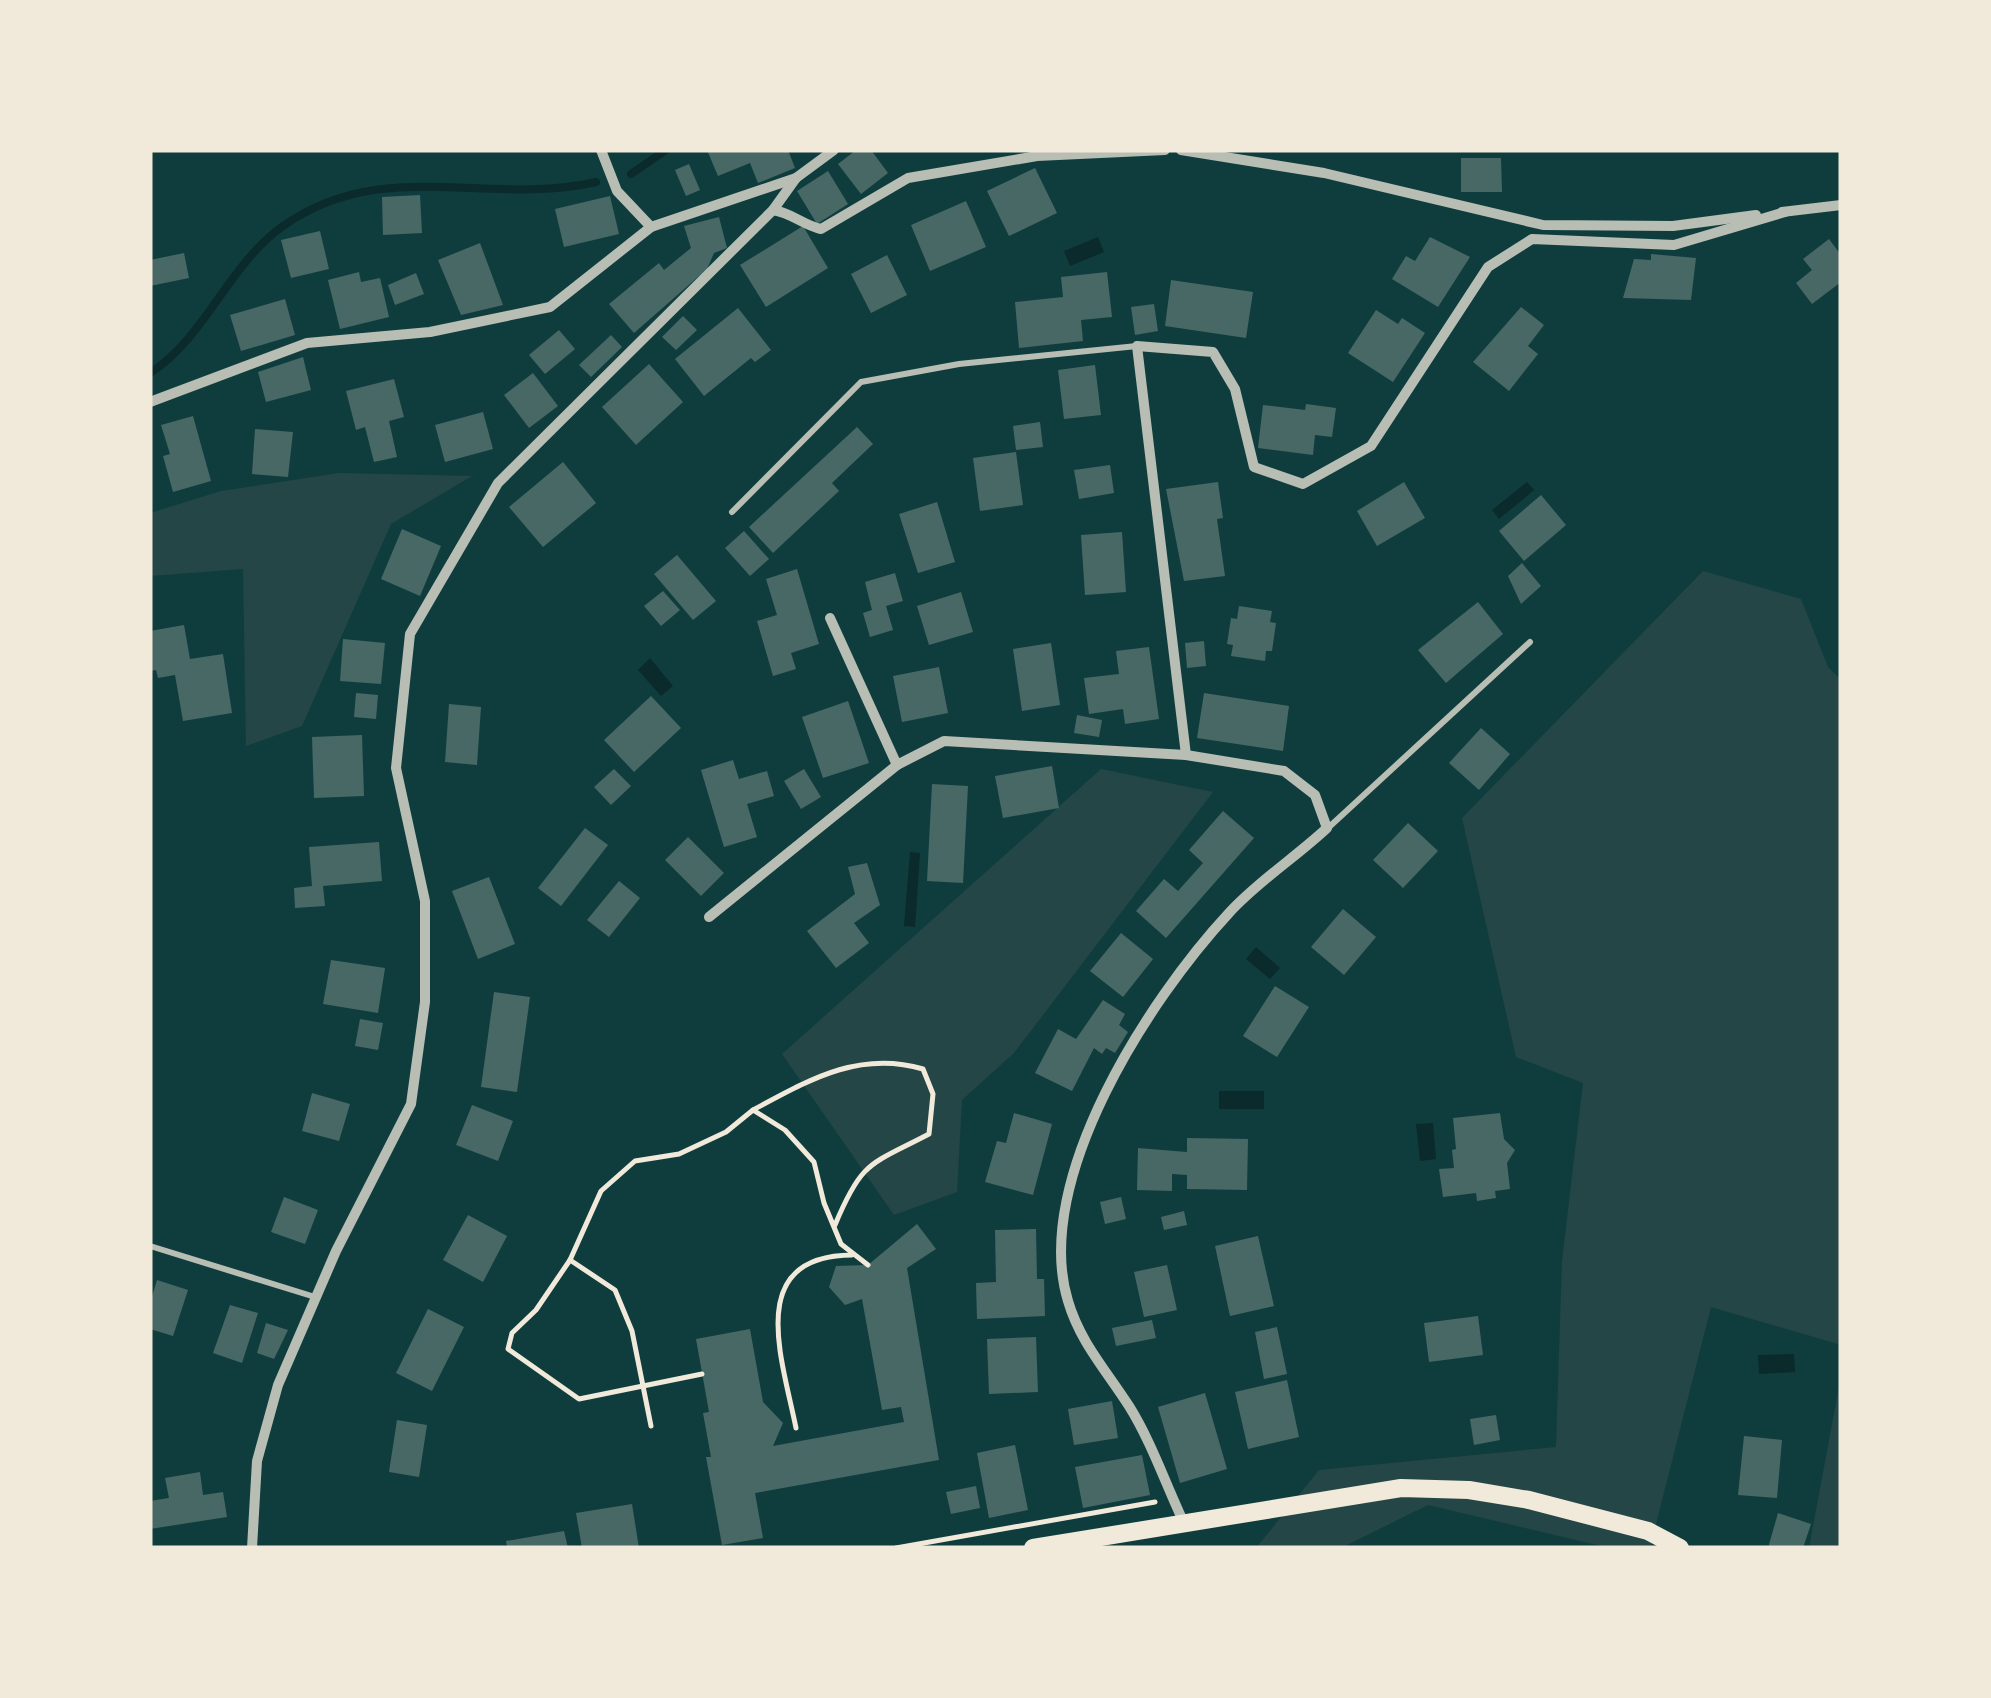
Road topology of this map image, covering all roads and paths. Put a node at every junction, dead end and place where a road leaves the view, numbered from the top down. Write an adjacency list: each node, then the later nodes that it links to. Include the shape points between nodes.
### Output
1 (600, 150): 9 (street, via 617,192)
2 (834, 150): 5 (street)
3 (1165, 150): 7 (street, via 1037,156 908,178 821,229)
4 (1181, 150): 8 (street, via 1324,173 1543,224 1673,226)
5 (796, 178): 7 (street); 9 (street)
6 (1841, 205): 8 (street)
7 (773, 210): 25 (street, via 498,483 410,634 396,768 425,901 424,1002 411,1104)
8 (1785, 212): 10 (street, via 1674,245 1532,238 1488,267 1371,446 1303,484 1254,468 1236,389 1213,352)
9 (651, 227): 11 (street, via 550,307 430,332 307,343)
10 (1137, 346): 12 (lane, via 958,364 862,382); 15 (street)
11 (150, 402)
12 (732, 512)
13 (830, 618): 16 (street)
14 (1530, 642): 17 (lane)
15 (1186, 754): 16 (street, via 944,741); 17 (street, via 1284,771 1316,794)
16 (897, 765): 18 (street)
17 (1327, 828): 30 (street, via 1230,912 1145,1022 1102,1096 1071,1180 1063,1242 1067,1298 1090,1354 1130,1408)
18 (709, 917)
19 (753, 1110): 20 (path, via 786,1130 814,1162); 20 (path, via 822,1072 896,1060 923,1068 933,1094 928,1134 878,1158 852,1185); 23 (path, via 726,1132 678,1154 635,1162 601,1191)
20 (834, 1228): 22 (path)
21 (150, 1246): 25 (lane)
22 (854, 1254): 24 (path); 29 (path, via 800,1264 784,1285 777,1316)
23 (570, 1260): 27 (path, via 614,1290 632,1331); 27 (path, via 512,1333 508,1349 579,1399)
24 (868, 1265)
25 (316, 1298): 32 (street, via 278,1385 257,1461)
26 (702, 1374): 27 (path)
27 (644, 1387): 28 (path)
28 (651, 1426)
29 (796, 1428)
30 (1173, 1499): 31 (street); 33 (path)
31 (1184, 1523): 34 (main road); 35 (main road, via 1401,1488 1468,1490 1597,1516)
32 (252, 1548)
33 (896, 1548)
34 (1033, 1548)
35 (1680, 1548)

